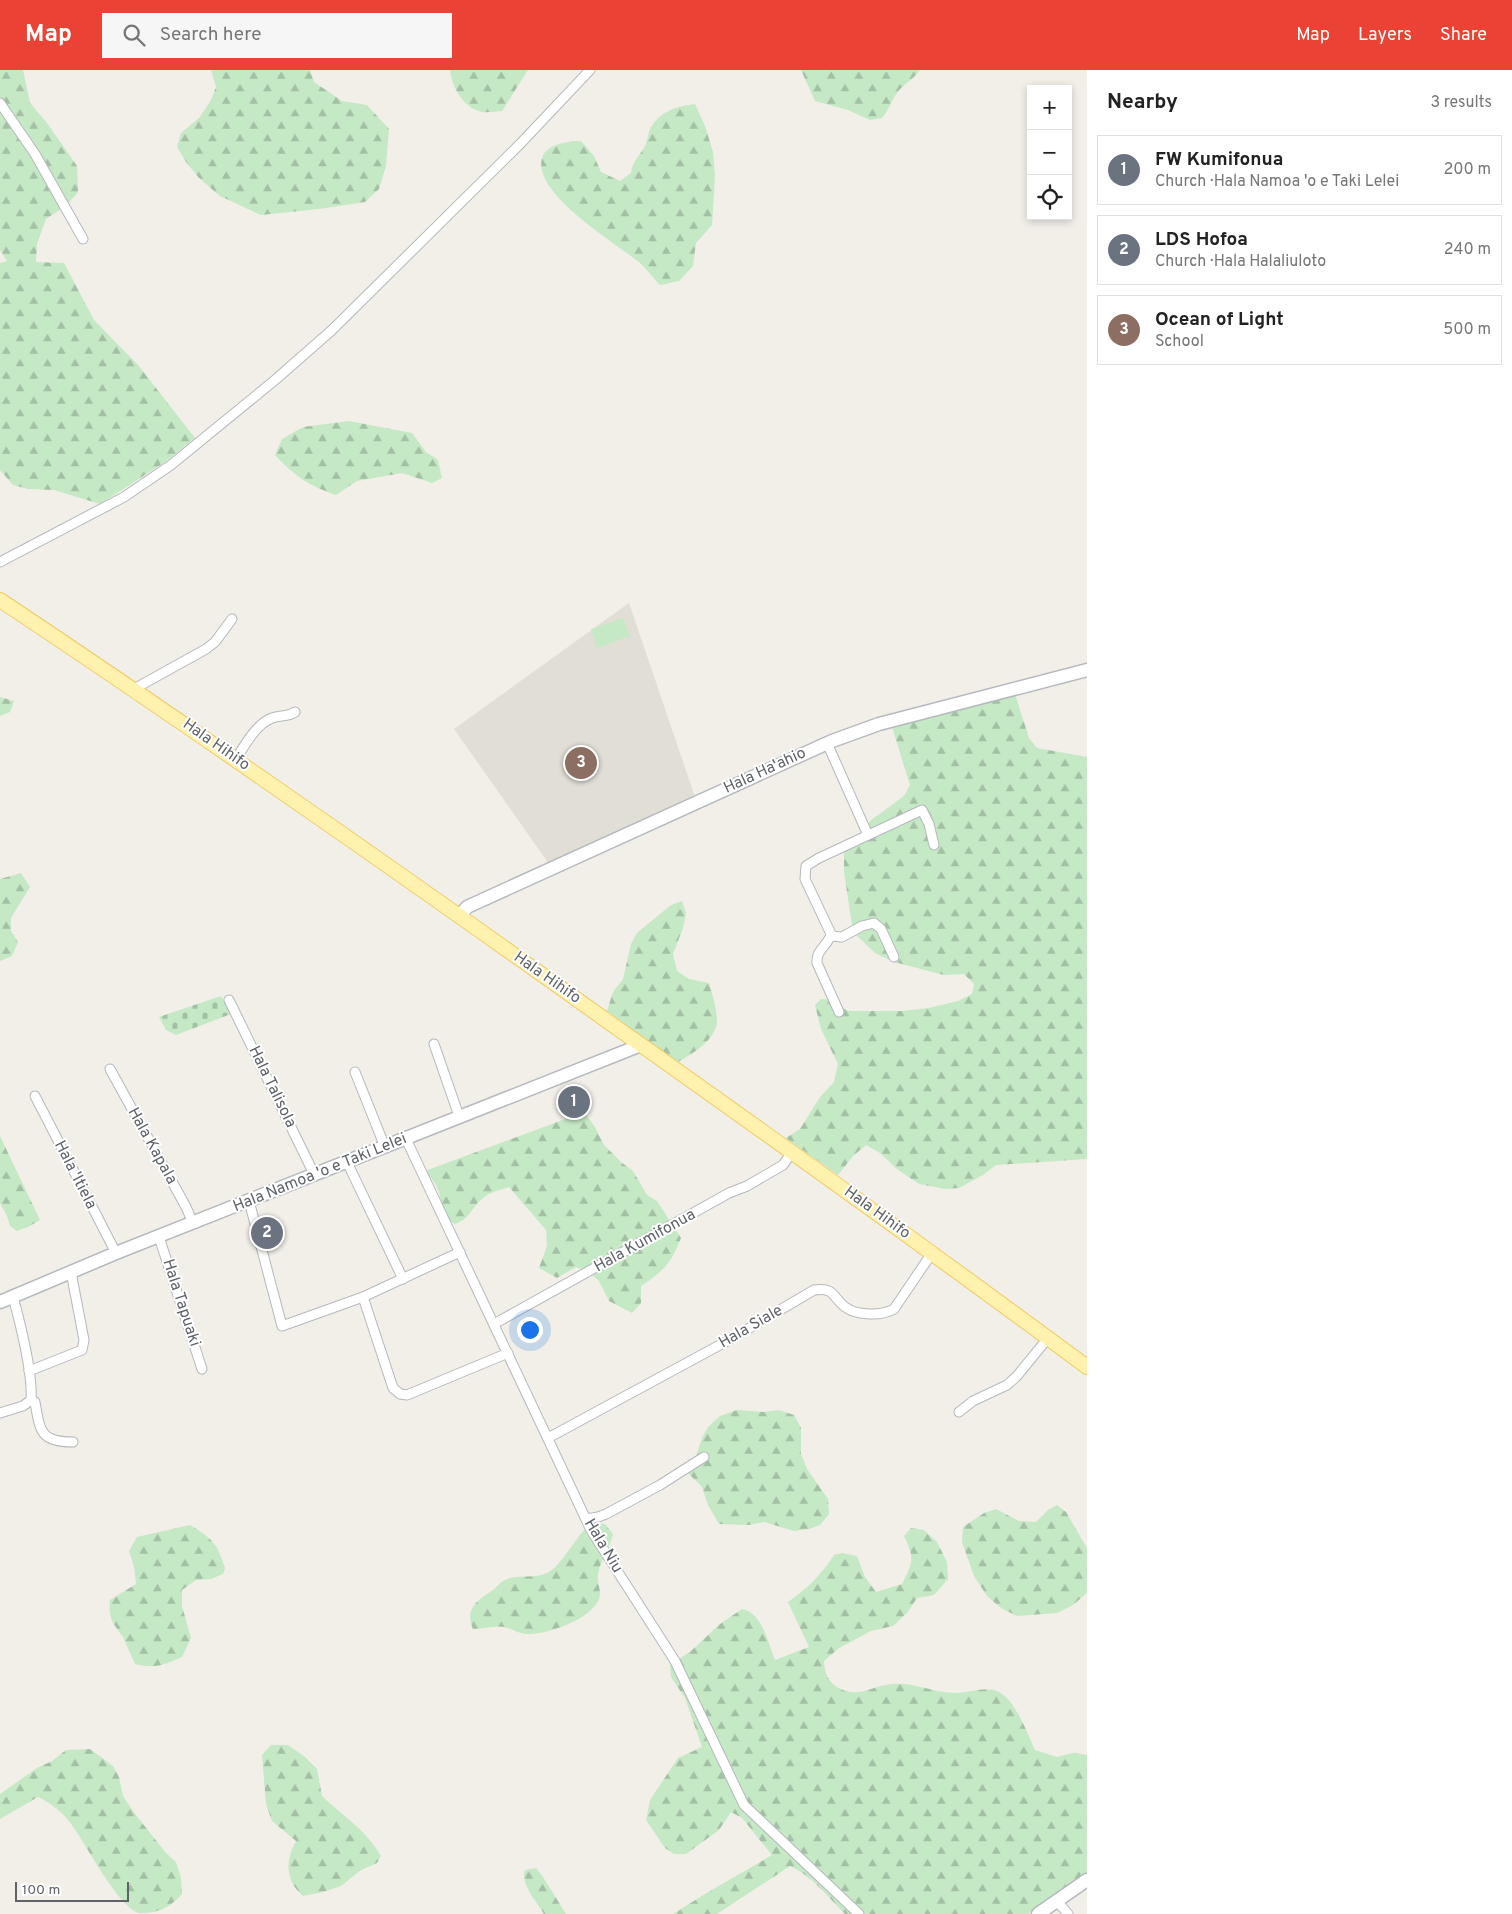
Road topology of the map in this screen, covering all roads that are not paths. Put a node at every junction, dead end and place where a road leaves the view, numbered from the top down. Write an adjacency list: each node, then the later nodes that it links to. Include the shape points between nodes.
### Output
1 (590, 70): 4 (street, via 332,330 275,380 171,465 124,497)
2 (0, 103): 3 (street, via 35,154)
3 (83, 239)
4 (0, 562)
5 (0, 600): 8 (main road, Hala Hihifo)
6 (232, 619): 8 (street, via 210,646)
7 (1087, 670): 10 (street, Hala Ha'ahio, via 879,724)
8 (134, 689): 11 (main road, Hala Hihifo)
9 (295, 712): 11 (street, via 273,717 264,723)
10 (827, 743): 12 (street); 14 (street, Hala Ha'ahio, via 467,907)
11 (236, 759): 14 (main road, Hala Hihifo)
12 (868, 835): 13 (street, via 922,810); 15 (street, via 806,866 805,878)
13 (934, 845)
14 (460, 916): 20 (main road, Hala Hihifo)
15 (831, 936): 16 (street, via 842,937 874,923 881,929); 18 (street, via 820,950 817,963)
16 (894, 957)
17 (229, 1000): 29 (street, Hala Talisola)
18 (839, 1012)
19 (434, 1044): 24 (street)
20 (641, 1044): 24 (street, Hala Namoa 'o e Taki Lelei); 27 (main road, Hala Hihifo)
21 (110, 1069): 31 (street, Hala Kapala)
22 (355, 1072): 26 (street)
23 (35, 1096): 34 (street, Hala 'Itiela)
24 (459, 1116): 25 (street, Hala Namoa 'o e Taki Lelei)
25 (406, 1139): 26 (street, Hala Namoa 'o e Taki Lelei); 33 (street, Hala Niu)
26 (386, 1147): 28 (street, Hala Namoa 'o e Taki Lelei)
27 (792, 1152): 35 (main road, Hala Hihifo); 41 (street, Hala Kumifonua, via 783,1165 747,1186)
28 (347, 1162): 29 (street, Hala Namoa 'o e Taki Lelei); 37 (street)
29 (314, 1174): 30 (street, Hala Namoa 'o e Taki Lelei)
30 (249, 1201): 31 (street, Hala Namoa 'o e Taki Lelei); 39 (street, via 282,1326)
31 (193, 1223): 32 (street, Hala Namoa 'o e Taki Lelei)
32 (159, 1237): 34 (street, Hala Namoa 'o e Taki Lelei); 45 (street, Hala Tapuaki)
33 (460, 1252): 37 (street); 41 (street, Hala Niu)
34 (116, 1253): 36 (street, Hala Namoa 'o e Taki Lelei)
35 (932, 1253): 42 (main road, Hala Hihifo); 50 (street, Hala Siale, via 894,1309 886,1314 856,1312 845,1307 834,1294 824,1289 814,1290)
36 (71, 1272): 38 (street, Hala Namoa 'o e Taki Lelei); 46 (street, via 84,1340 82,1350)
37 (403, 1278): 39 (street)
38 (13, 1297): 40 (street, Hala Namoa 'o e Taki Lelei); 46 (street)
39 (363, 1297): 43 (street, via 393,1388 400,1394)
40 (0, 1302)
41 (494, 1324): 43 (street, Hala Niu)
42 (1048, 1338): 44 (main road, Hala Hihifo); 48 (street, via 1007,1385 973,1401)
43 (508, 1353): 50 (street, Hala Niu)
44 (1087, 1366)
45 (202, 1369)
46 (28, 1370): 47 (street)
47 (31, 1400): 49 (street); 51 (street, via 39,1427 47,1437 59,1442)
48 (959, 1412)
49 (0, 1413)
50 (548, 1438): 53 (street, Hala Niu)
51 (73, 1442)
52 (704, 1457): 53 (street, via 606,1514)
53 (586, 1519): 56 (street, Hala Niu, via 675,1661 744,1805)
54 (1087, 1880): 55 (street)
55 (1056, 1900): 57 (street); 58 (street)
56 (859, 1914)
57 (1038, 1914)
58 (1068, 1914)

